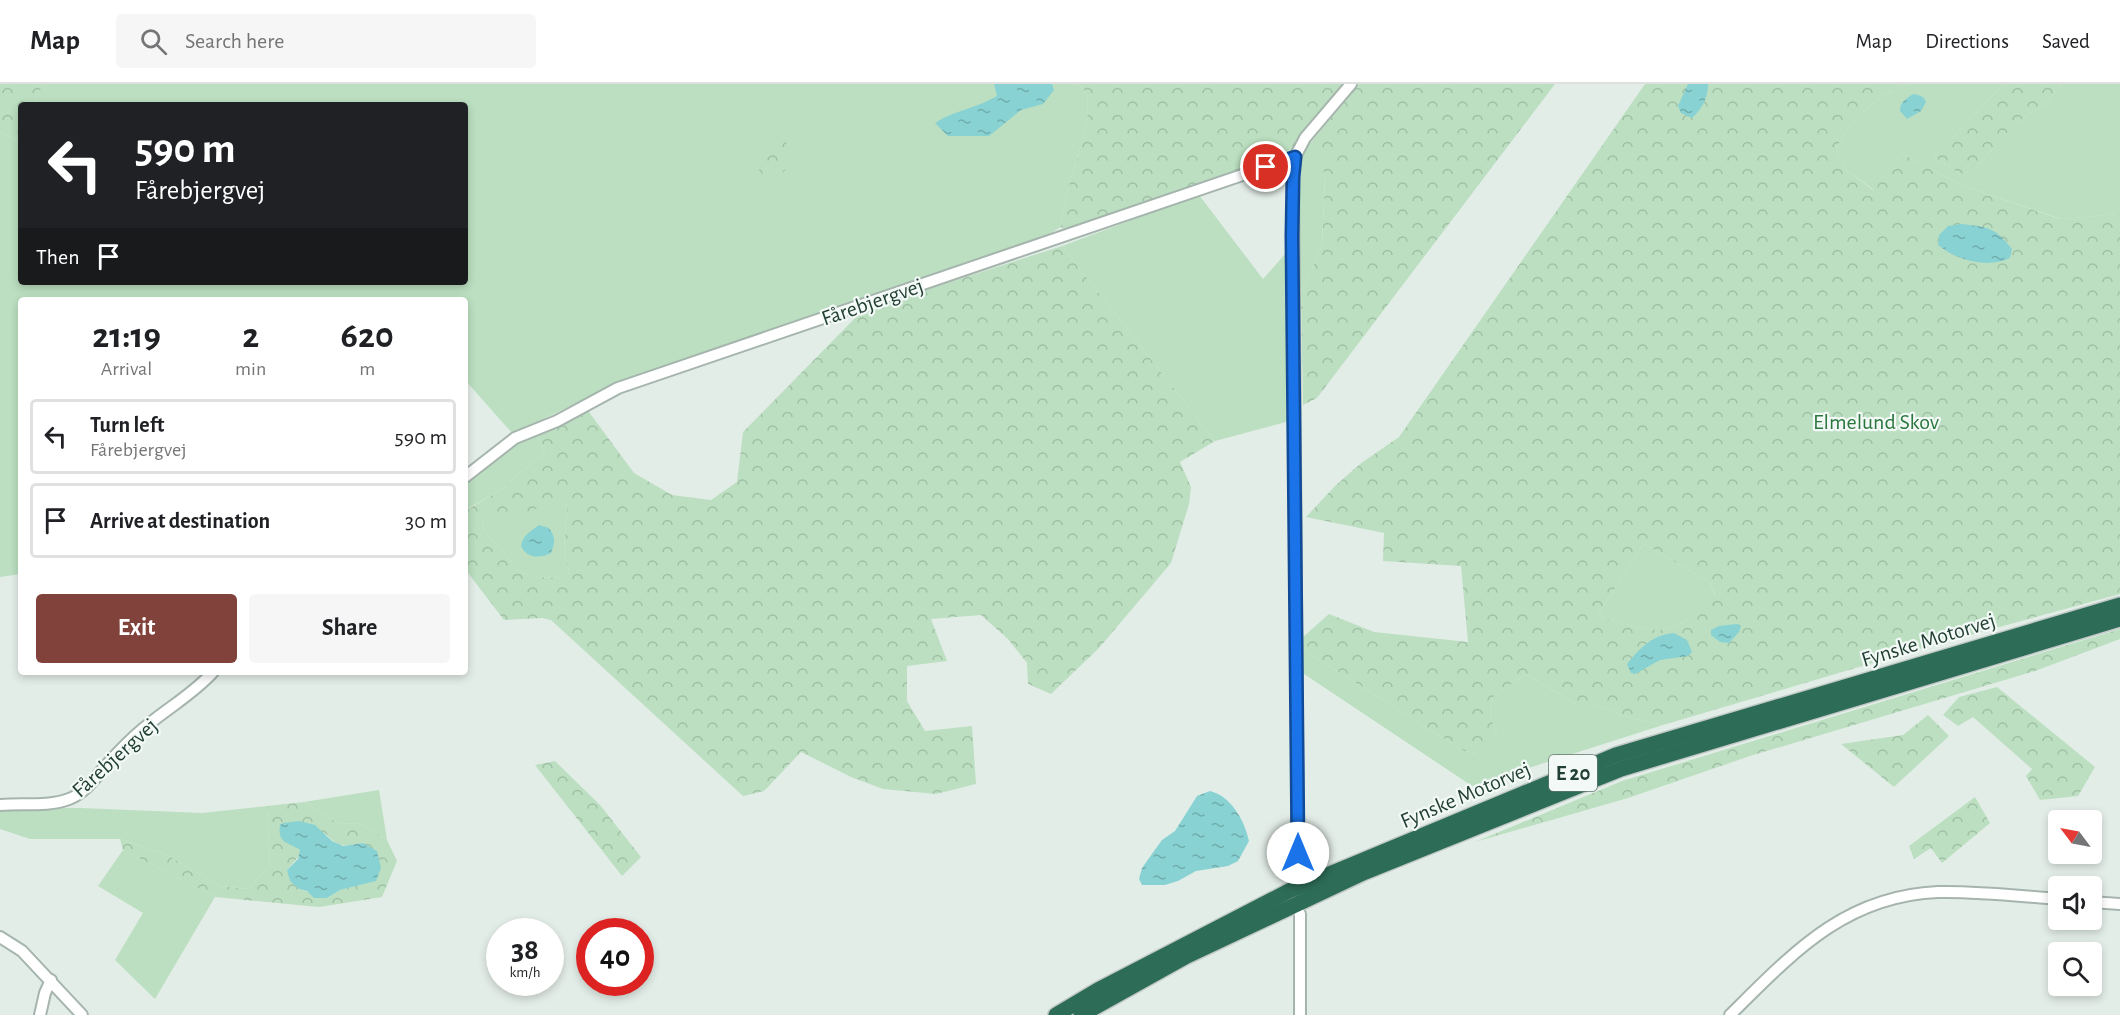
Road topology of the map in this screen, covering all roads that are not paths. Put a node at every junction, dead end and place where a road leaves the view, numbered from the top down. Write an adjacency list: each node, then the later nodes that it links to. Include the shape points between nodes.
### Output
1 (1351, 84): 2 (street, via 1305,138)
2 (1295, 157): 3 (street, Fårebjergvej, via 618,388 557,421 515,438); 8 (street, via 1292,236)
3 (468, 475)
4 (2120, 605): 17 (highway, Fynske Motorvej / E 20, via 1616,755 1289,891)
5 (2120, 619): 18 (highway, Fynske Motorvej / E 20, via 1622,769 1363,873 1187,956)
6 (210, 675): 7 (street, Fårebjergvej, via 142,730 81,792 53,803)
7 (0, 805)
8 (1298, 870)
9 (2048, 898): 20 (street, via 1939,892 1875,905 1833,924 1803,945)
10 (2102, 903): 11 (street)
11 (2120, 904)
12 (1300, 914): 19 (street)
13 (0, 937): 14 (street, via 22,951)
14 (51, 980): 15 (street); 16 (street)
15 (40, 1015)
16 (82, 1015)
17 (1056, 1015)
18 (1081, 1015)
19 (1300, 1015)
20 (1730, 1015)

